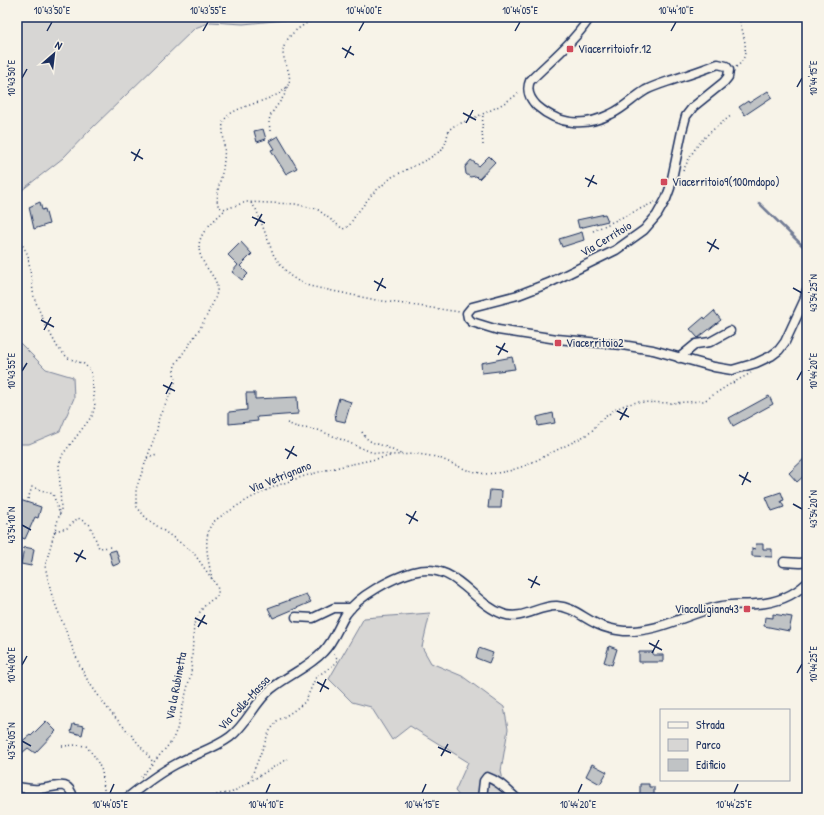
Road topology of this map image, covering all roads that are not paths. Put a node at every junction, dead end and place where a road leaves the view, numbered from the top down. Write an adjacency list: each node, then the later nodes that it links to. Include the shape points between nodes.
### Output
1 (590, 17): 4 (street, Via Cerritoio, via 574,39 528,85 531,99 545,112 564,121 582,123 612,114 646,90 718,64 726,66 729,70 728,77 686,116 666,199 644,230 616,250 549,283 518,295 472,307 468,318 472,322 498,330 622,345 653,350)
2 (807, 290): 4 (street, via 785,342 772,356 732,370 714,368)
3 (730, 330): 4 (street, via 710,342 696,344)
4 (679, 358)
5 (784, 562): 6 (street)
6 (807, 562)
7 (807, 583): 8 (street, Via Colle-Massa, via 799,590 768,603 730,604 658,628 624,631 596,624 568,608 558,606 549,606 530,614 502,614 489,607 456,579 436,571 424,570 401,577 363,596)
8 (350, 608): 9 (street, via 334,608 313,618); 12 (street, Via Colle-Massa, via 326,649 270,690 241,727 215,747 164,771)
9 (296, 617)
10 (17, 788): 11 (street, via 40,789 61,785 68,788)
11 (73, 798)
12 (127, 798)
13 (482, 798): 14 (street, via 484,780 487,777)
14 (516, 798)

